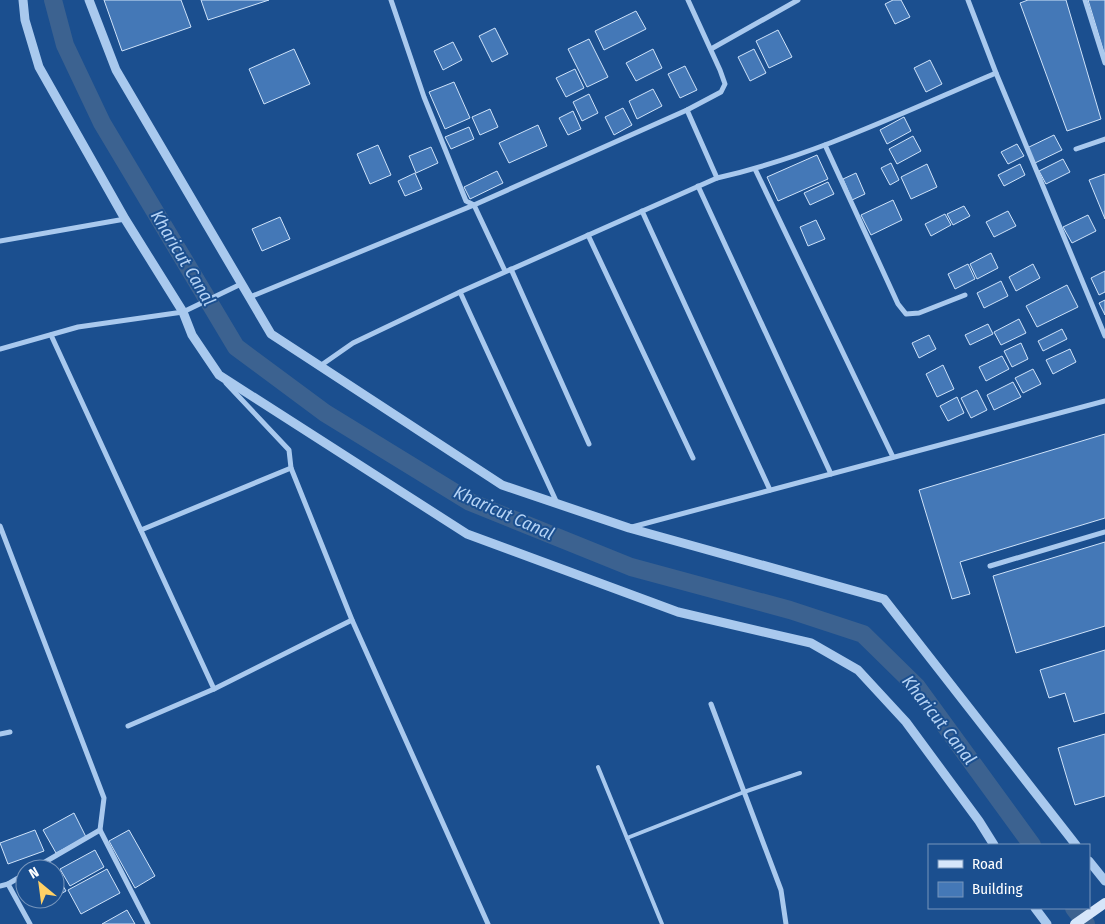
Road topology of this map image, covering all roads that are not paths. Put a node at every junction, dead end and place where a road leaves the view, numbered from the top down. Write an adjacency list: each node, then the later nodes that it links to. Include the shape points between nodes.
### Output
1 (23, 0): 20 (street, via 39,67)
2 (89, 0): 25 (street, via 116,70)
3 (391, 0): 18 (street, via 424,97 466,202)
4 (688, 0): 8 (street)
5 (798, 0): 8 (street)
6 (968, 0): 10 (street)
7 (1085, 0): 9 (street)
8 (711, 49): 11 (street, via 725,84 720,92)
9 (1105, 63)
10 (996, 73): 13 (street); 31 (street)
11 (687, 110): 16 (street); 18 (street)
12 (1105, 139): 14 (street)
13 (825, 146): 15 (street); 27 (street, via 898,304 906,314 919,313)
14 (1076, 149)
15 (756, 169): 16 (street); 37 (street)
16 (717, 178): 17 (street)
17 (698, 186): 19 (street); 40 (street)
18 (474, 205): 24 (street); 28 (street)
19 (642, 211): 21 (street); 41 (street)
20 (125, 219): 22 (street); 29 (street)
21 (588, 235): 23 (street); 38 (street)
22 (0, 240)
23 (511, 269): 24 (street); 36 (street)
24 (505, 271): 26 (street)
25 (240, 284): 28 (street); 29 (street)
26 (460, 292): 33 (street, via 353,343); 42 (street)
27 (964, 295)
28 (250, 298): 33 (street, via 271,334)
29 (185, 311): 30 (street, via 78,327); 34 (street, via 192,335)
30 (51, 335): 32 (street); 45 (street)
31 (1105, 336)
32 (0, 348)
33 (320, 366): 42 (street, via 502,485)
34 (219, 375): 39 (street, via 289,450); 59 (street, via 467,534 678,612 811,643 858,670 906,722)
35 (1105, 401): 37 (street)
36 (589, 444)
37 (893, 457): 40 (street)
38 (693, 458)
39 (292, 468): 45 (street); 48 (street)
40 (831, 474): 41 (street)
41 (770, 490): 44 (street)
42 (557, 503): 44 (street)
43 (0, 526): 57 (street, via 104,798)
44 (629, 528): 60 (street, via 884,599)
45 (141, 530): 49 (street)
46 (1105, 532): 47 (street)
47 (990, 566)
48 (352, 620): 49 (street); 71 (street)
49 (214, 689): 51 (street)
50 (711, 704): 56 (street)
51 (128, 726)
52 (10, 732): 53 (street)
53 (0, 734)
54 (598, 767): 58 (lane)
55 (800, 773): 56 (lane)
56 (744, 792): 58 (lane); 73 (street, via 781,890)
57 (100, 830): 61 (street); 70 (street)
58 (627, 838): 72 (lane)
59 (993, 844)
60 (1075, 844)
61 (50, 859)
62 (1090, 862): 64 (street)
63 (15, 880): 65 (street)
64 (1105, 881)
65 (8, 884): 66 (street); 69 (street)
66 (0, 886)
67 (1105, 903): 75 (main road)
68 (1036, 909): 74 (street)
69 (30, 924)
70 (148, 924)
71 (488, 924)
72 (662, 924)
73 (786, 924)
74 (1047, 924)
75 (1075, 924)

